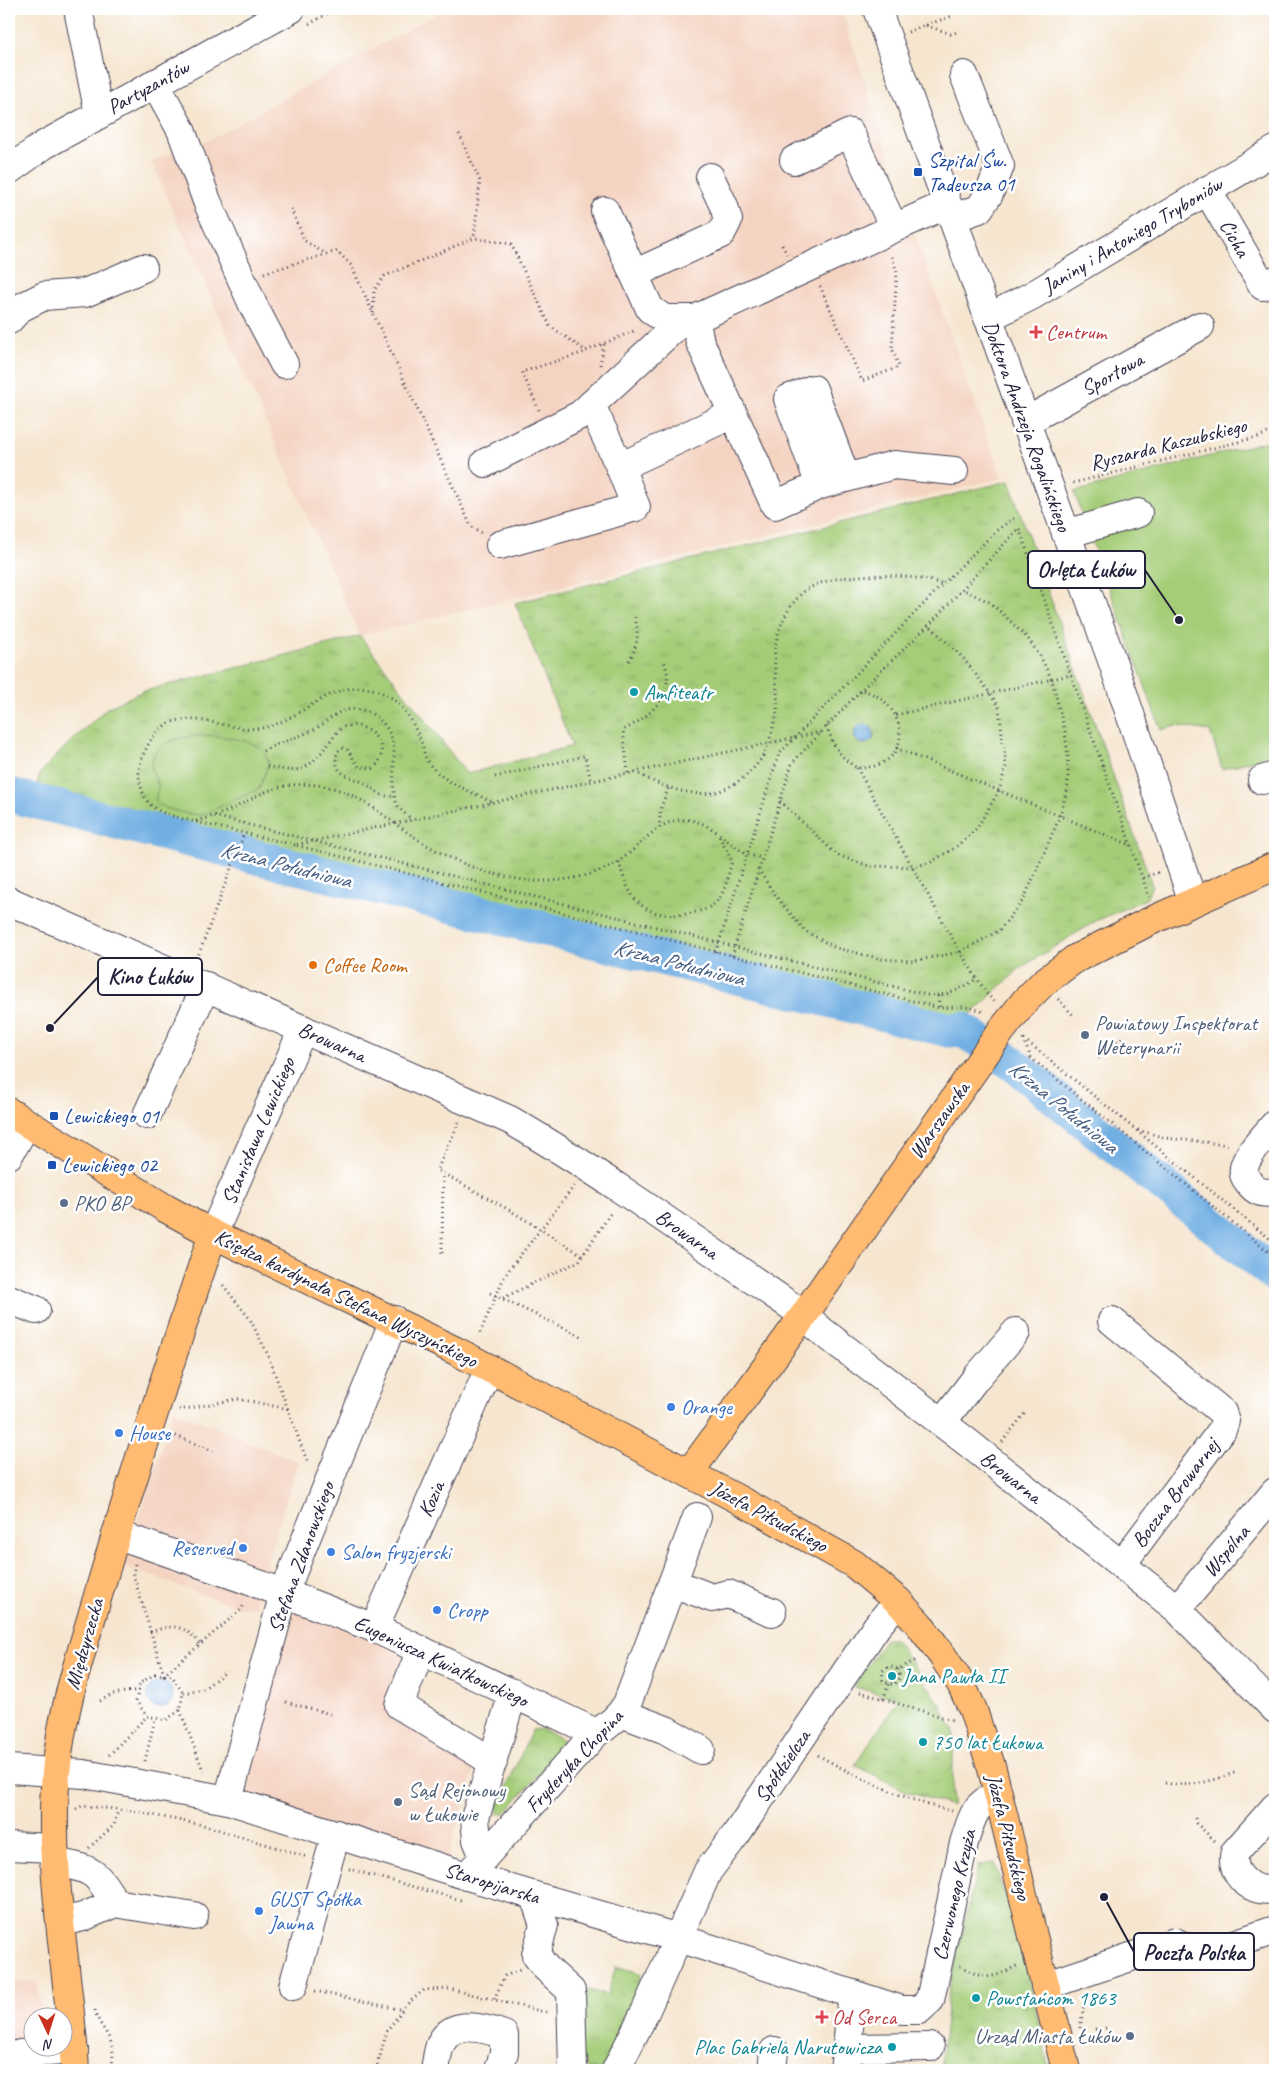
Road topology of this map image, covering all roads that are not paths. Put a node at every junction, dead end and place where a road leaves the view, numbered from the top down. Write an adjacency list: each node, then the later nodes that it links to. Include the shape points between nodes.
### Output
1 (78, 9): 6 (street)
2 (290, 9): 5 (street, Partyzantów)
3 (877, 9): 13 (street, Doktora Andrzeja Rogalińskiego)
4 (964, 75): 13 (street, via 1000,166 979,209)
5 (155, 83): 6 (street, Partyzantów); 22 (street, via 181,130 242,280)
6 (99, 114): 9 (street, Partyzantów)
7 (1275, 150): 11 (street, Janiny i Antoniego Tryboniów)
8 (794, 160): 14 (street, via 850,134)
9 (11, 162)
10 (710, 177): 16 (street, via 728,220 721,234)
11 (1207, 190): 17 (street, Cicha); 18 (street, Janiny i Antoniego Tryboniów)
12 (605, 211): 16 (street)
13 (950, 211): 14 (street); 18 (street, Doktora Andrzeja Rogalińskiego)
14 (893, 241): 19 (street)
15 (143, 268): 20 (street, via 85,293 44,296 20,308)
16 (634, 274): 19 (street, via 650,309)
17 (1269, 283)
18 (988, 318): 25 (street, Doktora Andrzeja Rogalińskiego)
19 (681, 319): 23 (street); 24 (street, via 700,342)
20 (9, 320)
21 (1200, 326): 25 (street, Sportowa)
22 (284, 364)
23 (591, 405): 26 (street, via 580,415); 27 (street)
24 (733, 414): 27 (street); 28 (street, via 775,505 833,482 894,465)
25 (1024, 422): 30 (street, Doktora Andrzeja Rogalińskiego)
26 (485, 463)
27 (620, 467): 31 (street, via 636,507)
28 (954, 471)
29 (1138, 513): 30 (street)
30 (1066, 534): 34 (street, Doktora Andrzeja Rogalińskiego)
31 (500, 545)
32 (1275, 866): 34 (main road, Warszawska)
33 (9, 901): 35 (street, Browarna)
34 (1193, 902): 45 (main road, Warszawska, via 1094,948 1060,969 1002,1021 979,1062)
35 (201, 974): 36 (street, Browarna); 37 (street)
36 (294, 1025): 42 (street, Stanisława Lewickiego); 45 (street, Browarna, via 510,1120 556,1146)
37 (147, 1115)
38 (18, 1118): 40 (street); 42 (main road, Księdza kardynała Stefana Wyszyńskiego, via 147,1198)
39 (1275, 1124): 41 (street, via 1244,1166 1244,1175 1253,1188 1260,1193)
40 (9, 1154)
41 (1275, 1192)
42 (205, 1229): 46 (main road, Księdza kardynała Stefana Wyszyńskiego); 54 (main road, Międzyrzecka)
43 (9, 1300): 44 (street)
44 (36, 1310)
45 (804, 1315): 50 (street, Browarna); 51 (main road, Warszawska)
46 (394, 1320): 49 (main road, Księdza kardynała Stefana Wyszyńskiego); 57 (street, Stefana Zdanowskiego)
47 (1112, 1321): 55 (street, Boczna Browarnej, via 1222,1412 1225,1421 1222,1430)
48 (1016, 1332): 50 (street)
49 (489, 1369): 51 (main road, Księdza kardynała Stefana Wyszyńskiego); 61 (street, Kozia)
50 (942, 1422): 55 (street, Browarna)
51 (689, 1473): 58 (main road, Józefa Piłsudskiego, via 835,1552)
52 (1275, 1492): 59 (street, Wspólna)
53 (697, 1517): 56 (street, Fryderyka Chopina)
54 (116, 1534): 57 (street, Eugeniusza Kwiatkowskiego); 70 (main road, Międzyrzecka, via 70,1698)
55 (1122, 1564): 59 (street, Browarna)
56 (673, 1583): 60 (street, via 712,1598 728,1594); 65 (street, Fryderyka Chopina)
57 (284, 1592): 61 (street, Eugeniusza Kwiatkowskiego); 72 (street, Stefana Zdanowskiego)
58 (898, 1600): 71 (main road, Józefa Piłsudskiego, via 930,1638 961,1684 979,1724); 84 (street, Spółdzielcza, via 708,1871)
59 (1177, 1610): 64 (street, Browarna)
60 (772, 1612)
61 (374, 1628): 62 (street, Eugeniusza Kwiatkowskiego)
62 (421, 1650): 63 (street, Eugeniusza Kwiatkowskiego); 68 (street, via 399,1705)
63 (513, 1693): 66 (street, Eugeniusza Kwiatkowskiego); 68 (street)
64 (1274, 1706)
65 (621, 1713): 66 (street, Fryderyka Chopina); 67 (street, via 666,1730)
66 (596, 1733): 77 (street, Fryderyka Chopina)
67 (701, 1750)
68 (493, 1762): 77 (street, via 475,1818 478,1840)
69 (9, 1769): 70 (street, Staropijarska)
70 (56, 1771): 72 (street, Staropijarska); 76 (main road, Międzyrzecka)
71 (998, 1794): 86 (main road, Józefa Piłsudskiego); 88 (street, Czerwonego Krzyża, via 986,1798 971,1821 930,2000)
72 (228, 1800): 74 (street, Staropijarska)
73 (1275, 1807): 78 (street, via 1235,1852 1232,1862 1238,1875 1254,1888 1266,1891)
74 (336, 1834): 77 (street, Staropijarska); 85 (street)
75 (9, 1846): 76 (street)
76 (53, 1855): 80 (street, via 87,1869 103,1883); 82 (main road, Międzyrzecka)
77 (472, 1878): 79 (street, Staropijarska)
78 (1275, 1888)
79 (534, 1896): 84 (street, Staropijarska); 95 (street, via 544,1924 536,1954 571,1991)
80 (115, 1903): 81 (street); 82 (street)
81 (194, 1916)
82 (60, 1922): 91 (main road, Międzyrzecka)
83 (1272, 1932): 86 (street, via 1202,1955 1175,1942)
84 (678, 1938): 87 (street, Staropijarska); 96 (street, Spółdzielcza)
85 (293, 1986)
86 (1045, 1986): 97 (main road, Józefa Piłsudskiego)
87 (853, 1994): 88 (street, Staropijarska, via 902,2010); 90 (street)
88 (924, 2007)
89 (930, 2047): 90 (street)
90 (845, 2059)
91 (75, 2060): 93 (street, via 20,2054)
92 (428, 2063): 94 (street, via 449,2034 466,2027 486,2028 504,2036)
93 (19, 2070)
94 (499, 2070)
95 (573, 2070)
96 (616, 2070)
97 (1066, 2070)

